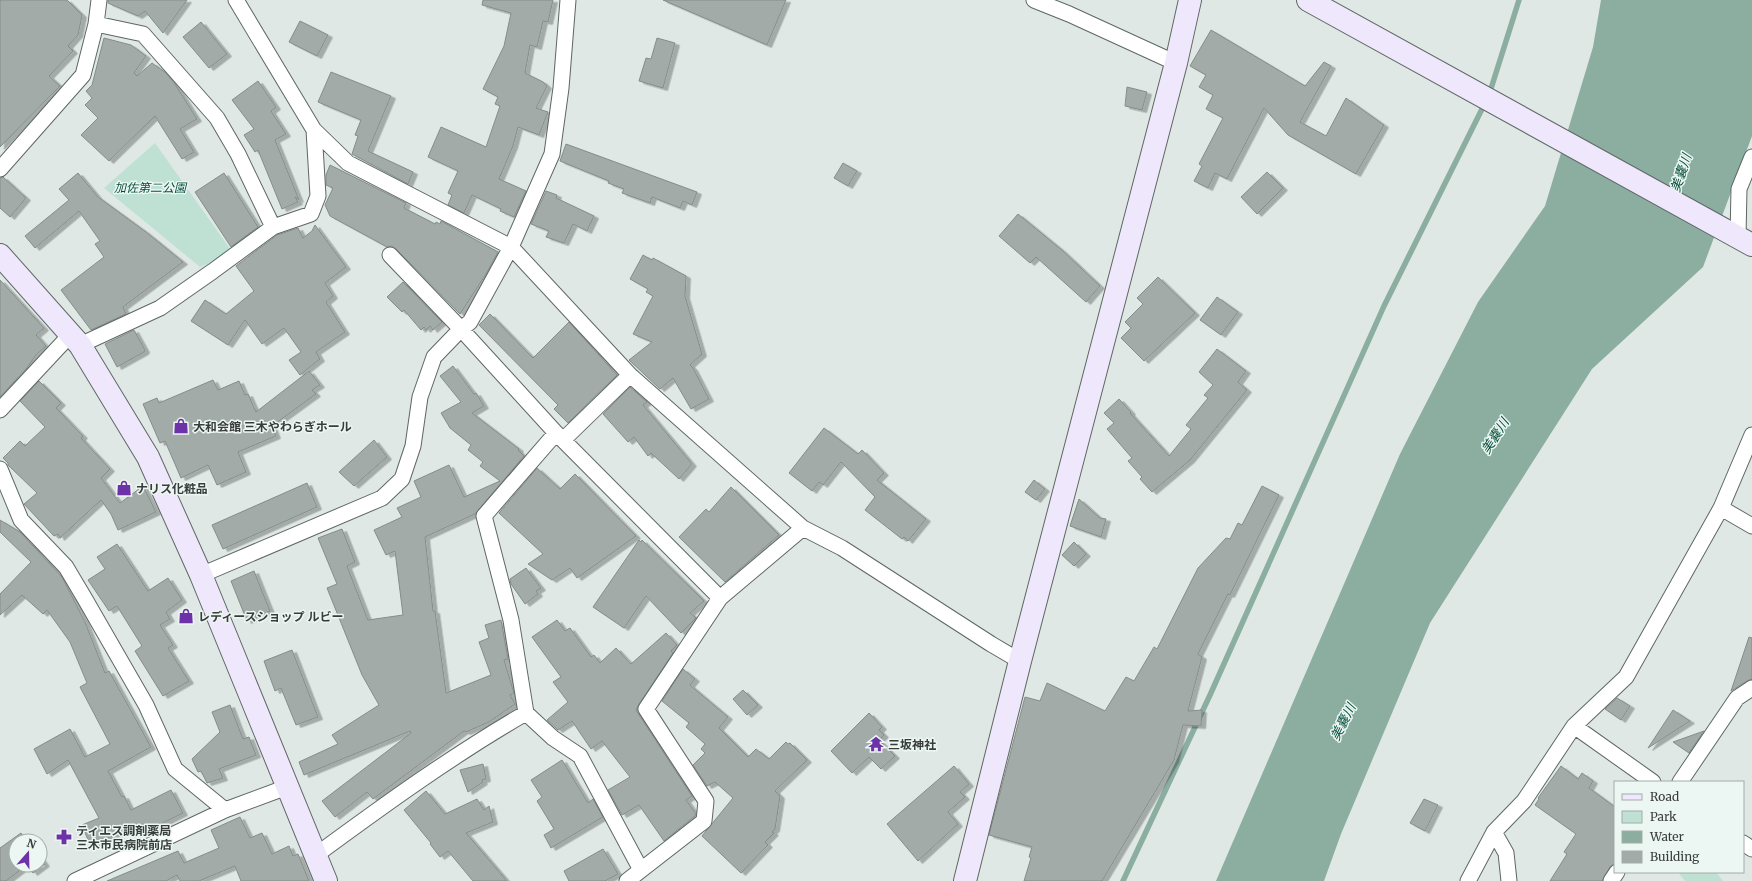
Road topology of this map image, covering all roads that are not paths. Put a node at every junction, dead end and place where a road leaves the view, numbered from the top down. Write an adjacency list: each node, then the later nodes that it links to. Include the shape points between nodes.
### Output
1 (99, 0): 7 (street)
2 (236, 0): 9 (street)
3 (568, 0): 14 (street, via 561,88 552,154)
4 (1034, 0): 8 (street)
5 (1190, 0): 8 (street)
6 (1308, 0): 13 (street)
7 (96, 24): 11 (street, via 83,75); 12 (street, via 143,34 217,118 238,154)
8 (1176, 63): 29 (street)
9 (314, 130): 12 (street, via 318,196 311,214); 14 (street, via 348,163)
10 (1752, 157): 13 (street, via 1739,189)
11 (0, 169)
12 (273, 226): 18 (street, via 160,308)
13 (1745, 241)
14 (511, 247): 17 (street, via 470,322); 19 (street)
15 (0, 255): 18 (street)
16 (390, 256): 17 (street)
17 (461, 329): 22 (street); 27 (street, via 434,357 420,398 413,446 402,479 382,498)
18 (76, 339): 20 (street); 27 (street, via 148,456)
19 (630, 375): 22 (street); 26 (street)
20 (0, 410)
21 (1752, 435): 24 (street)
22 (559, 437): 28 (street); 31 (street, via 484,516 511,620)
23 (0, 469): 36 (street, via 21,520 66,567 81,592 146,705 175,769)
24 (1722, 508): 25 (street); 32 (street, via 1626,677)
25 (1752, 526)
26 (803, 528): 28 (street); 29 (street, via 842,548)
27 (201, 575): 35 (street)
28 (720, 598): 39 (street, via 646,709 706,801 704,821)
29 (1020, 661): 43 (street)
30 (1752, 688): 34 (street, via 1737,698)
31 (526, 713): 38 (street, via 381,806); 39 (street, via 553,738 580,756)
32 (1574, 726): 33 (street); 37 (street, via 1524,801)
33 (1652, 781)
34 (1681, 781)
35 (287, 786): 36 (street); 38 (street)
36 (226, 810): 40 (street)
37 (1494, 832): 44 (street); 45 (street, via 1506,853)
38 (316, 855): 41 (street)
39 (641, 870): 42 (street)
40 (75, 881)
41 (326, 881)
42 (627, 881)
43 (965, 881)
44 (1468, 881)
45 (1509, 881)

